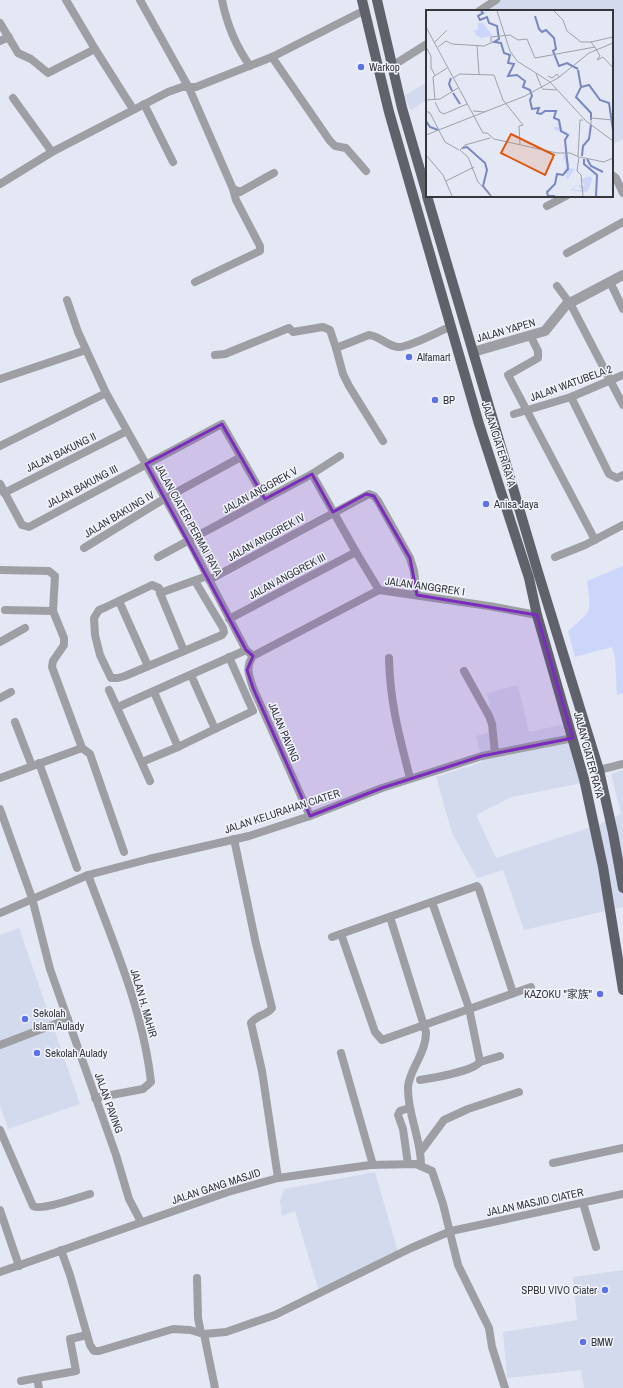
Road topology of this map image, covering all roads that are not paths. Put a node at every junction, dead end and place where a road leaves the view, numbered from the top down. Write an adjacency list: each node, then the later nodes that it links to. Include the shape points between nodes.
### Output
1 (66, 0): 12 (street)
2 (140, 0): 16 (street)
3 (222, 0): 14 (street, via 227,25)
4 (377, 0): 15 (main road, JALAN CIATER RAYA)
5 (496, 0): 7 (street)
6 (364, 5): 13 (street); 22 (main road, JALAN CIATER RAYA, via 388,112)
7 (481, 10)
8 (0, 23): 9 (street)
9 (9, 37): 10 (street); 12 (street, via 18,52 48,72)
10 (0, 41)
11 (426, 45): 15 (street)
12 (94, 49): 19 (street)
13 (272, 57): 14 (street); 24 (street, via 334,146 346,148)
14 (250, 66): 16 (street)
15 (392, 66): 21 (main road, JALAN CIATER RAYA)
16 (189, 88): 18 (street, via 175,89); 28 (street)
17 (13, 98): 20 (street)
18 (144, 104): 19 (street); 23 (street)
19 (133, 110): 20 (street)
20 (52, 152): 27 (street)
21 (416, 156): 22 (main road); 29 (main road, JALAN CIATER RAYA)
22 (402, 160): 43 (main road, JALAN CIATER RAYA)
23 (173, 162)
24 (366, 171)
25 (274, 173): 28 (street, via 240,192)
26 (613, 176): 30 (street)
27 (0, 184)
28 (233, 188): 37 (street, via 260,251)
29 (426, 191)
30 (623, 193)
31 (428, 197): 47 (main road, JALAN CIATER RAYA)
32 (564, 197): 33 (street)
33 (547, 206)
34 (623, 222): 35 (street)
35 (567, 253)
36 (623, 275): 38 (street, JALAN YAPEN)
37 (195, 282)
38 (610, 282): 41 (street, JALAN YAPEN); 42 (street)
39 (557, 286): 41 (street)
40 (67, 300): 46 (street, JALAN CIATER PERMAI RAYA)
41 (570, 303): 44 (street, JALAN YAPEN, via 545,331); 51 (street)
42 (623, 309)
43 (450, 327): 45 (street, via 404,346 398,347 369,335); 86 (main road, JALAN CIATER RAYA, via 529,578)
44 (532, 337): 47 (street, JALAN YAPEN); 55 (street, via 538,358 508,375)
45 (336, 348): 48 (street, via 328,328 293,332 289,328 225,354); 58 (street, via 349,386)
46 (86, 350): 50 (street); 52 (street, JALAN CIATER PERMAI RAYA)
47 (473, 352): 89 (main road, JALAN CIATER RAYA)
48 (215, 355)
49 (623, 375): 51 (street, JALAN WATUBELA 2)
50 (0, 379)
51 (610, 380): 53 (street, JALAN WATUBELA 2); 54 (street)
52 (106, 393): 57 (street, JALAN CIATER PERMAI RAYA); 59 (street)
53 (571, 397): 55 (street, JALAN WATUBELA 2); 64 (street, via 609,474 617,478)
54 (623, 405)
55 (526, 411): 56 (street, JALAN WATUBELA 2); 71 (street)
56 (514, 414)
57 (128, 431): 62 (street, JALAN CIATER PERMAI RAYA); 66 (street, JALAN BAKUNG II)
58 (383, 441)
59 (0, 446)
60 (340, 456): 63 (street, JALAN ANGGREK V)
61 (241, 458): 62 (street, JALAN BAKUNG III, via 222,424); 67 (street, JALAN BAKUNG IV); 68 (street)
62 (146, 464): 66 (street, JALAN BAKUNG III, via 29,527 22,525); 67 (street, JALAN CIATER PERMAI RAYA)
63 (312, 474): 68 (street, JALAN ANGGREK V); 69 (street)
64 (623, 475)
65 (0, 484): 66 (street)
66 (4, 493)
67 (164, 499): 72 (street, JALAN CIATER PERMAI RAYA); 73 (street, JALAN BAKUNG IV)
68 (265, 499): 72 (street, JALAN ANGGREK V)
69 (333, 512): 74 (street); 78 (street, JALAN ANGGREK IV); 82 (street, JALAN ANGGREK IV, via 366,494 374,496 410,558)
70 (623, 526): 71 (street)
71 (595, 540): 76 (street)
72 (189, 542): 75 (street, JALAN ANGGREK V); 78 (street, JALAN CIATER PERMAI RAYA)
73 (84, 548)
74 (356, 552): 80 (street); 87 (street, JALAN ANGGREK III)
75 (158, 557)
76 (555, 557)
77 (0, 570): 85 (street, via 53,573 56,581)
78 (208, 578): 79 (street, JALAN ANGGREK IV); 87 (street, JALAN CIATER PERMAI RAYA)
79 (195, 581): 81 (street, JALAN ANGGREK IV); 93 (street, via 224,632)
80 (380, 590): 82 (street, JALAN ANGGREK I); 94 (street, JALAN ANGGREK I)
81 (160, 593): 83 (street, via 158,588 152,585); 93 (street)
82 (417, 595): 86 (street, JALAN ANGGREK I)
83 (119, 601): 97 (street); 97 (street, via 100,610 93,624 100,655 108,675 111,678 118,678)
84 (5, 610): 85 (street)
85 (53, 611): 109 (street, via 64,638 64,645 52,667)
86 (537, 615): 90 (main road, JALAN CIATER RAYA)
87 (229, 619): 92 (street, JALAN CIATER PERMAI RAYA)
88 (25, 628): 91 (street)
89 (558, 638): 90 (main road); 114 (main road, JALAN CIATER RAYA)
90 (545, 641): 107 (main road, JALAN CIATER RAYA)
91 (0, 642)
92 (246, 650): 94 (street, JALAN CIATER PERMAI RAYA); 95 (street)
93 (184, 651): 97 (street)
94 (253, 656): 119 (street, JALAN PAVING, via 247,670 253,688)
95 (229, 657): 99 (street); 106 (street, via 253,711)
96 (389, 658): 116 (street, via 394,715)
97 (148, 666)
98 (464, 671): 110 (street, via 492,724)
99 (191, 675): 102 (street); 106 (street)
100 (109, 690): 104 (street)
101 (11, 692): 103 (street)
102 (154, 692): 104 (street); 108 (street)
103 (0, 698)
104 (118, 707): 111 (street)
105 (15, 722): 113 (street)
106 (215, 729): 108 (street)
107 (573, 738): 110 (street, JALAN KELURAHAN CIATER); 132 (main road, JALAN CIATER RAYA, via 603,867)
108 (178, 747): 111 (street)
109 (82, 748): 113 (street); 121 (street, via 90,754)
110 (495, 754): 116 (street, JALAN KELURAHAN CIATER)
111 (142, 762): 117 (street)
112 (623, 764): 114 (street)
113 (35, 765): 115 (street); 122 (street)
114 (598, 770): 124 (main road, JALAN CIATER RAYA)
115 (0, 778)
116 (410, 778): 119 (street, JALAN KELURAHAN CIATER)
117 (150, 781)
118 (0, 809): 125 (street, JALAN PAVING)
119 (310, 816): 120 (street, JALAN KELURAHAN CIATER)
120 (234, 839): 123 (street, JALAN KELURAHAN CIATER); 152 (street, via 272,1008 270,1012 260,1015 251,1023 262,1071)
121 (124, 852)
122 (77, 868)
123 (88, 875): 125 (street, JALAN KELURAHAN CIATER); 143 (street, JALAN H. MAHIR, via 129,984 151,1082 143,1089)
124 (623, 888)
125 (32, 898): 127 (street, JALAN KELURAHAN CIATER); 135 (street, JALAN PAVING, via 50,969)
126 (432, 902): 128 (street); 133 (street, via 478,887); 134 (street)
127 (0, 913)
128 (390, 916): 129 (street); 136 (street)
129 (341, 934): 130 (street); 136 (street, via 378,1038 386,1039)
130 (332, 938)
131 (531, 987): 133 (street)
132 (623, 990)
133 (513, 993): 134 (street)
134 (469, 1008): 136 (street); 140 (street)
135 (68, 1019): 137 (street); 143 (street, JALAN PAVING)
136 (424, 1025): 147 (street, via 424,1048 408,1085)
137 (0, 1045)
138 (341, 1053): 150 (street)
139 (500, 1056): 140 (street)
140 (480, 1062): 141 (street, via 478,1065 455,1072)
141 (420, 1080)
142 (519, 1092): 147 (street, via 444,1120)
143 (95, 1098): 157 (street, JALAN PAVING, via 129,1199)
144 (406, 1109): 149 (street, via 398,1115)
145 (0, 1130): 153 (street, via 33,1206 36,1208)
146 (623, 1148): 148 (street)
147 (421, 1151): 151 (street)
148 (553, 1163)
149 (408, 1164): 150 (street, JALAN GANG MASJID); 151 (street, JALAN GANG MASJID)
150 (373, 1165): 152 (street, JALAN GANG MASJID)
151 (421, 1165): 158 (street, via 432,1171)
152 (278, 1178): 157 (street, JALAN GANG MASJID)
153 (90, 1194)
154 (623, 1194): 155 (street, JALAN MASJID CIATER)
155 (583, 1203): 158 (street, JALAN MASJID CIATER); 159 (street)
156 (0, 1210): 161 (street)
157 (141, 1222): 160 (street, JALAN GANG MASJID)
158 (451, 1231): 164 (street, JALAN MASJID CIATER, via 275,1315 226,1332); 168 (street, via 458,1265 489,1328)
159 (596, 1247)
160 (61, 1250): 161 (street, JALAN GANG MASJID); 165 (street)
161 (19, 1266): 162 (street, JALAN GANG MASJID)
162 (0, 1272)
163 (197, 1278): 164 (street, via 198,1318)
164 (202, 1334): 165 (street, JALAN MASJID CIATER, via 173,1329 99,1351 92,1349); 167 (street)
165 (87, 1335): 166 (street, via 70,1339 76,1371)
166 (21, 1382)
167 (216, 1388)
168 (505, 1388)

